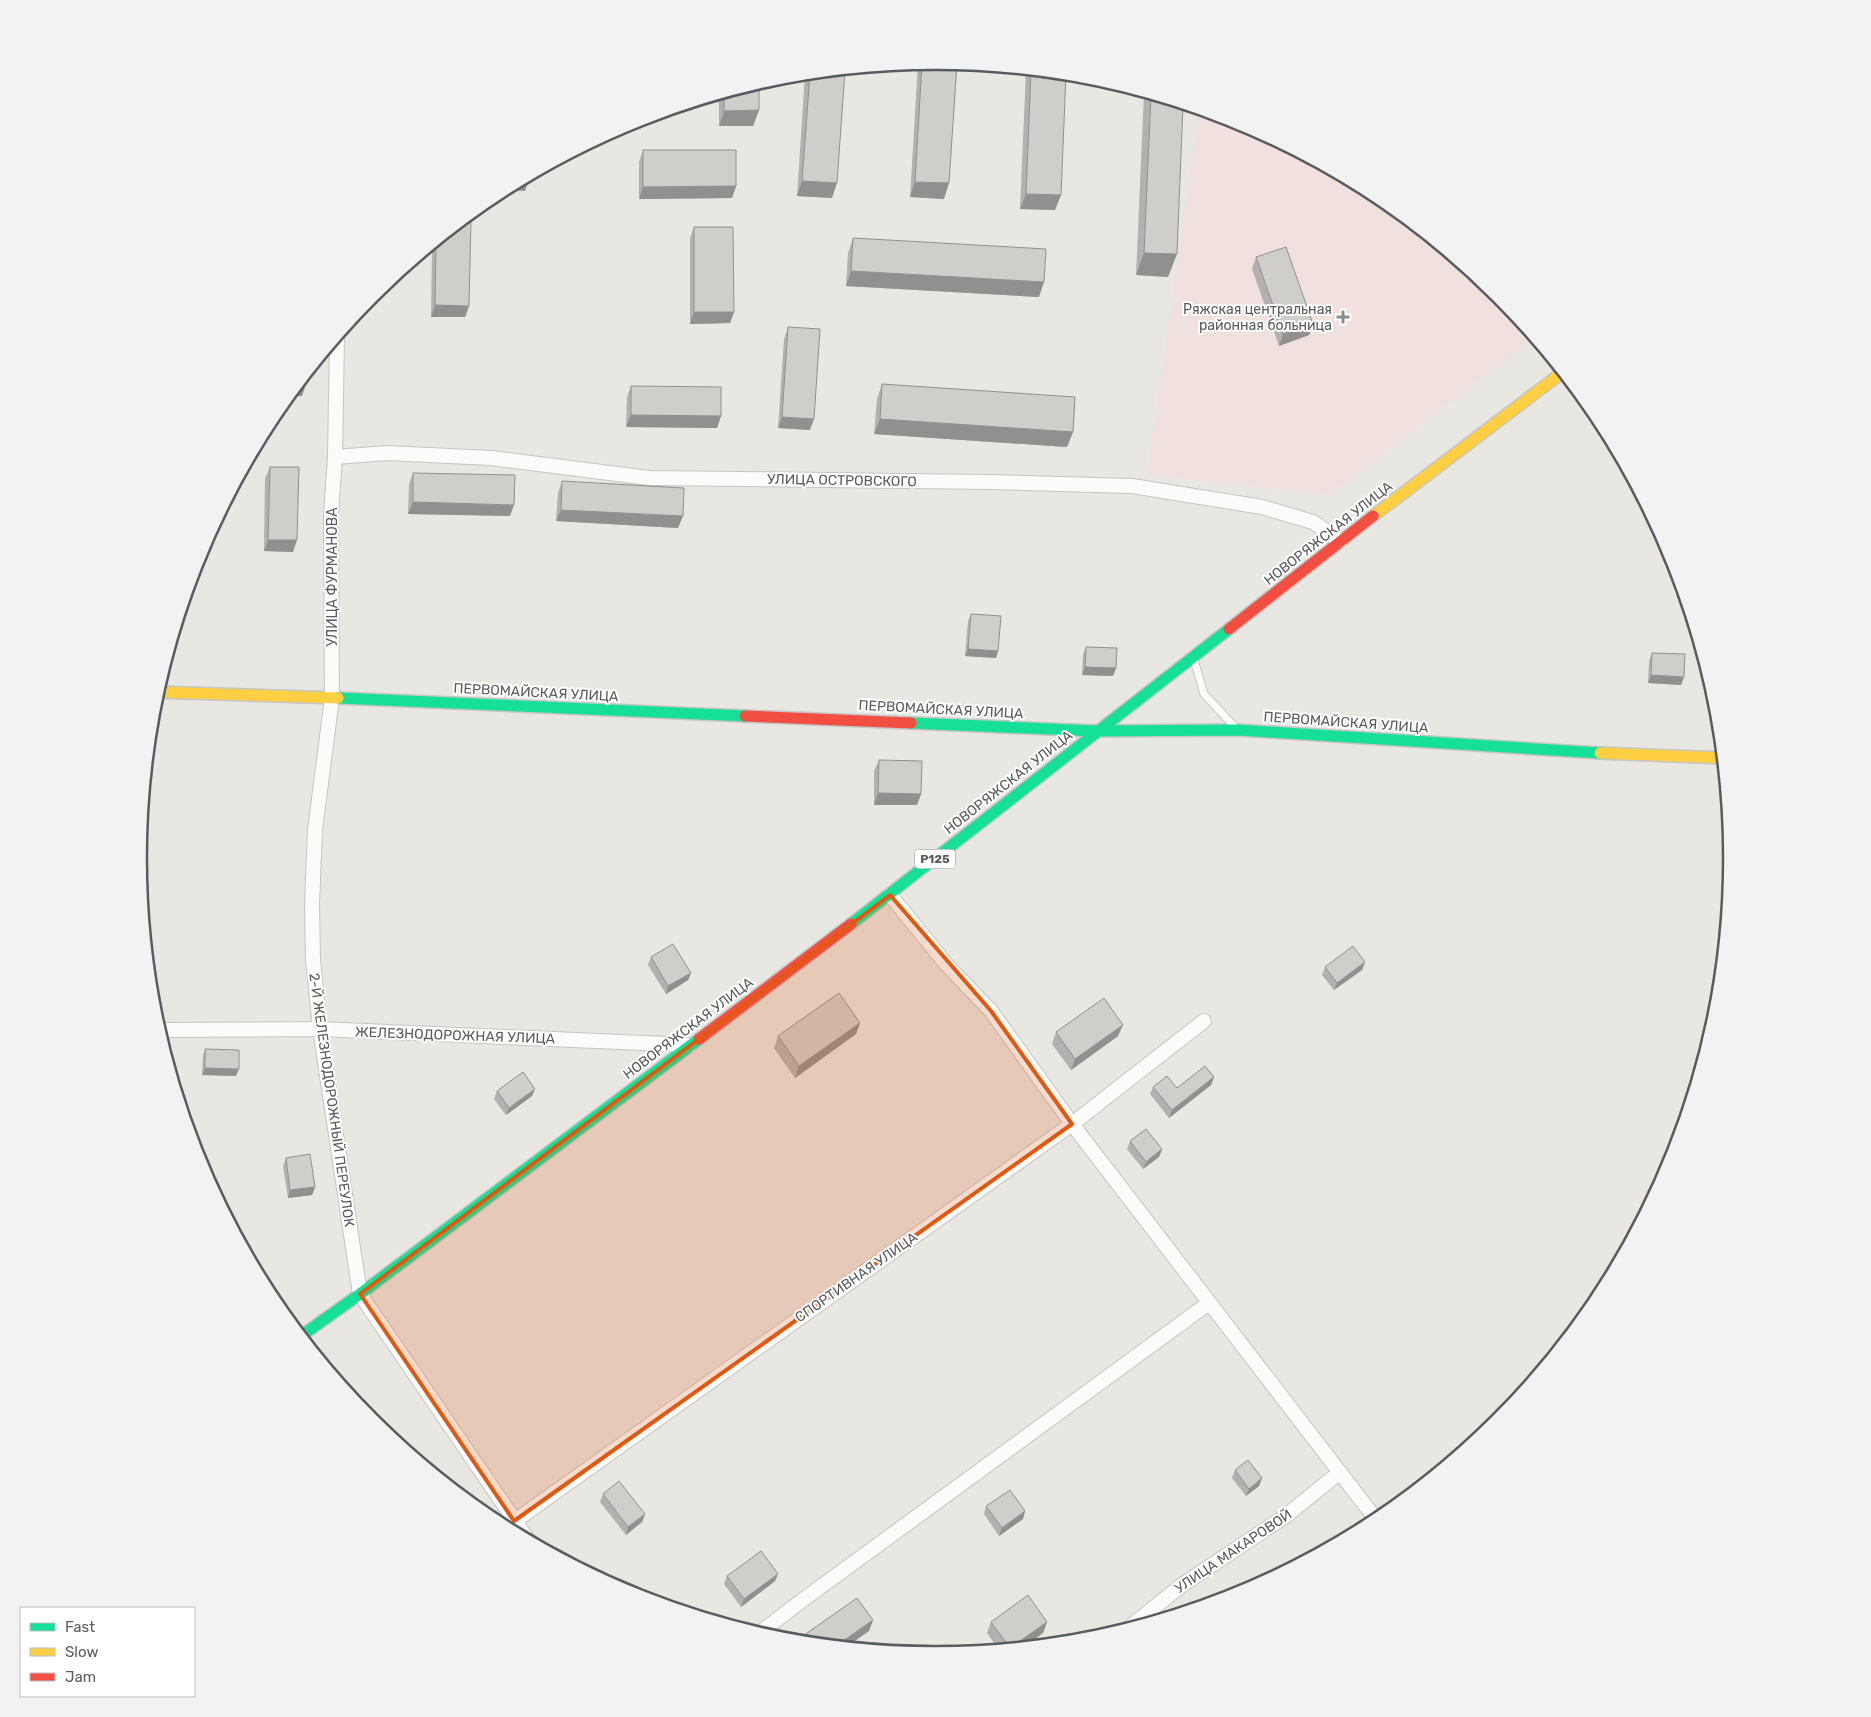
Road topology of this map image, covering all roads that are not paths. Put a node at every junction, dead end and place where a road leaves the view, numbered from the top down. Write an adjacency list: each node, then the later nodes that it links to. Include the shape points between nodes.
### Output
1 (337, 346): 3 (street, УЛИЦА ФУРМАНОВА)
2 (1559, 375): 4 (main road, НОВОРЯЖСКАЯ УЛИЦА / Р125)
3 (335, 457): 4 (street, УЛИЦА ОСТРОВСКОГО, via 387,454 491,458 649,478 1132,486 1262,507 1313,522); 7 (street, УЛИЦА ФУРМАНОВА, via 331,514)
4 (1340, 541): 5 (main road, НОВОРЯЖСКАЯ УЛИЦА / Р125)
5 (1193, 657): 8 (lane, via 1204,694); 9 (main road, НОВОРЯЖСКАЯ УЛИЦА / Р125)
6 (165, 692): 7 (main road, ПЕРВОМАЙСКАЯ УЛИЦА)
7 (332, 698): 9 (main road, ПЕРВОМАЙСКАЯ УЛИЦА); 13 (street, 2-Й ЖЕЛЕЗНОДОРОЖНЫЙ ПЕРЕУЛОК, via 315,830 312,904 313,960)
8 (1238, 730): 9 (main road, ПЕРВОМАЙСКАЯ УЛИЦА); 10 (main road, ПЕРВОМАЙСКАЯ УЛИЦА, via 1590,753)
9 (1096, 731): 11 (main road, НОВОРЯЖСКАЯ УЛИЦА / Р125)
10 (1717, 758)
11 (890, 895): 15 (main road, НОВОРЯЖСКАЯ УЛИЦА / Р125); 16 (street, via 947,965 991,1011)
12 (1204, 1021): 16 (street, СПОРТИВНАЯ УЛИЦА)
13 (320, 1029): 14 (street, ЖЕЛЕЗНОДОРОЖНАЯ УЛИЦА); 15 (street, ЖЕЛЕЗНОДОРОЖНАЯ УЛИЦА); 17 (street, 2-Й ЖЕЛЕЗНОДОРОЖНЫЙ ПЕРЕУЛОК)
14 (166, 1030)
15 (691, 1045): 17 (main road, НОВОРЯЖСКАЯ УЛИЦА / Р125)
16 (1072, 1124): 18 (street); 23 (street, СПОРТИВНАЯ УЛИЦА)
17 (360, 1294): 19 (main road, НОВОРЯЖСКАЯ УЛИЦА / Р125); 22 (street)
18 (1209, 1304): 20 (street); 25 (street)
19 (306, 1333)
20 (1340, 1472): 21 (street); 24 (street, УЛИЦА МАКАРОВОЙ, via 1287,1515 1182,1585)
21 (1373, 1515)
22 (508, 1521)
23 (512, 1523)
24 (1138, 1621)
25 (766, 1628)

